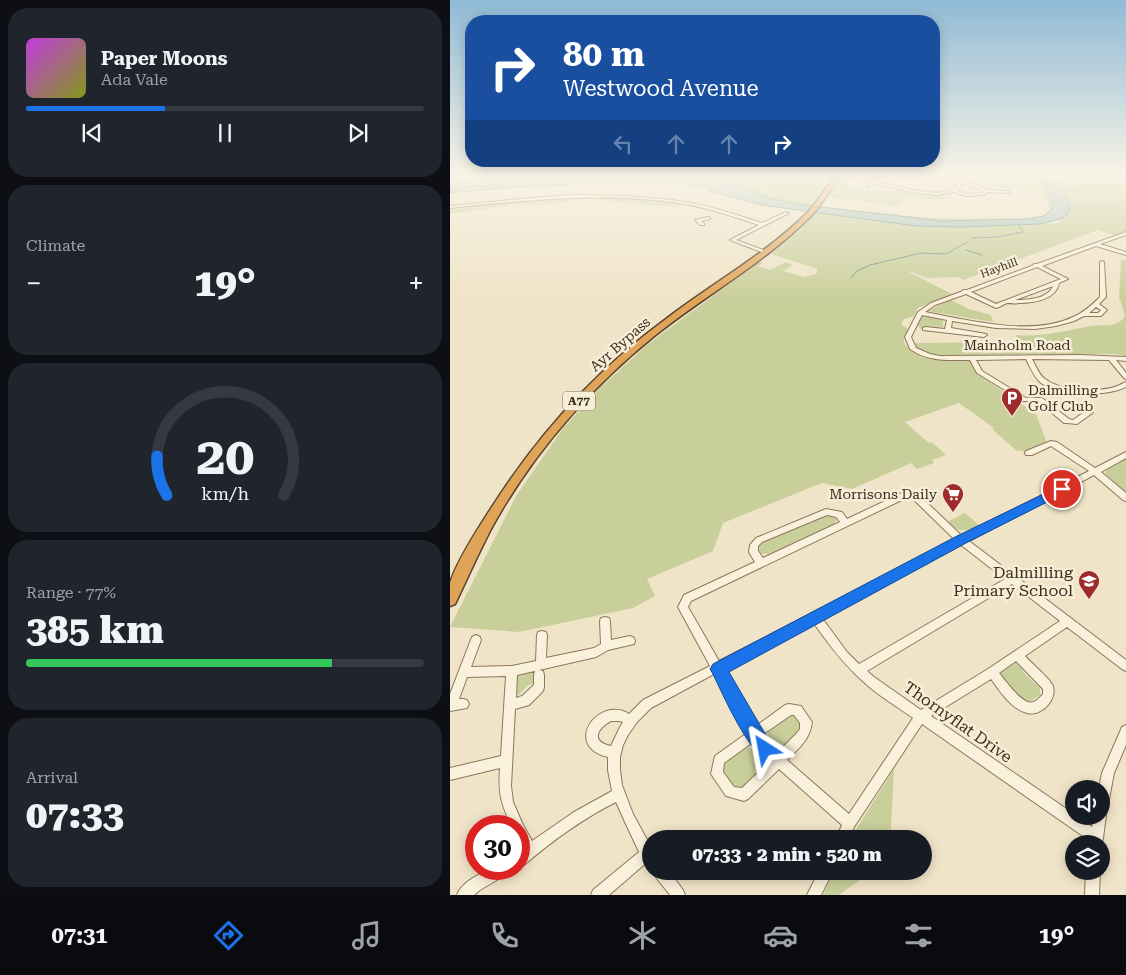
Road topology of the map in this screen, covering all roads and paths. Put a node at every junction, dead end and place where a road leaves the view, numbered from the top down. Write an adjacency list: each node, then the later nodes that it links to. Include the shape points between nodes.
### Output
1 (742, 217): 6 (street)
2 (779, 217): 6 (street)
3 (806, 217): 9 (highway, Ayr Bypass / A77)
4 (708, 218): 5 (street, via 697,220)
5 (702, 224)
6 (763, 225): 9 (street, via 732,240)
7 (1124, 235): 8 (street, Hayhill)
8 (1095, 244): 10 (street); 12 (street, Hayhill)
9 (764, 252): 38 (highway, Ayr Bypass / A77, via 649,336 610,369 571,409 529,461 493,516)
10 (1126, 254)
11 (1102, 262): 16 (street, via 1103,297)
12 (1036, 265): 13 (street, via 1065,278); 14 (street, Hayhill)
13 (1056, 283): 15 (street); 15 (street, via 1055,289 1045,297)
14 (965, 291): 15 (street, via 993,306); 17 (street, Hayhill)
15 (1008, 302)
16 (1096, 304): 18 (street); 18 (street, via 1104,310 1099,315)
17 (920, 313): 19 (street); 23 (street, Mainholm Road, via 908,337 910,346 928,356)
18 (1082, 314): 19 (street, via 1072,320 1040,326 990,325)
19 (950, 318): 21 (street, via 948,329)
20 (925, 329): 21 (street)
21 (952, 331): 22 (street)
22 (984, 336)
23 (972, 357): 24 (street, Mainholm Road); 29 (street, via 979,372 1024,400 1040,400 1067,421 1074,422)
24 (1028, 357): 25 (street, Mainholm Road); 28 (street, via 1042,381 1063,390 1119,390)
25 (1111, 358): 26 (street, Mainholm Road); 27 (street)
26 (1126, 359)
27 (1126, 377)
28 (1126, 384)
29 (1089, 412)
30 (1029, 453): 32 (street, via 1051,443)
31 (1126, 455): 32 (street)
32 (1096, 472): 33 (street); 35 (street)
33 (1126, 498)
34 (846, 523): 35 (street, via 905,495 915,496); 36 (street); 36 (street, via 839,514 826,512 759,540 753,552)
35 (961, 540): 37 (street); 39 (street)
36 (761, 563): 49 (street, via 686,598 683,607)
37 (1013, 579): 41 (street); 50 (street)
38 (450, 600)
39 (815, 617): 49 (street); 50 (street, Thornyflat Drive, via 843,656)
40 (605, 621): 45 (street)
41 (1068, 621): 46 (street); 47 (street)
42 (542, 635): 48 (street)
43 (476, 640): 52 (street)
44 (630, 641): 45 (street)
45 (606, 646): 48 (street)
46 (1018, 656): 53 (street); 53 (street, via 1050,692 1033,708 1019,703)
47 (1126, 666)
48 (540, 669): 51 (street); 55 (street, via 539,686 525,701)
49 (718, 669): 57 (street, via 647,704); 59 (street)
50 (858, 670): 56 (street, Thornyflat Drive)
51 (512, 671): 52 (street); 55 (street)
52 (464, 672): 54 (street, via 451,706)
53 (992, 672): 56 (street)
54 (463, 704)
55 (509, 705): 61 (street)
56 (920, 716): 67 (street); 69 (street, Thornyflat Drive)
57 (630, 720): 60 (street); 60 (street, via 611,715 594,728 594,746 600,751)
58 (1126, 731): 64 (street)
59 (754, 734): 62 (street); 62 (street, via 783,712 797,710 806,722 805,731); 62 (street, via 719,760 717,774 730,792 744,795)
60 (615, 753): 65 (street, via 614,778)
61 (506, 761): 63 (street); 66 (street, via 505,786)
62 (778, 762): 67 (street)
63 (450, 774)
64 (1107, 780)
65 (618, 795): 70 (street); 71 (street, via 554,831)
66 (512, 815)
67 (850, 823): 68 (street)
68 (846, 830)
69 (1088, 835)
70 (642, 841)
71 (530, 851)
72 (642, 862): 78 (street)
73 (483, 880): 77 (street)
74 (667, 880): 79 (street)
75 (822, 880): 80 (street)
76 (1093, 880): 81 (street)
77 (464, 895)
78 (598, 895)
79 (678, 895)
80 (814, 895)
81 (1092, 895)

